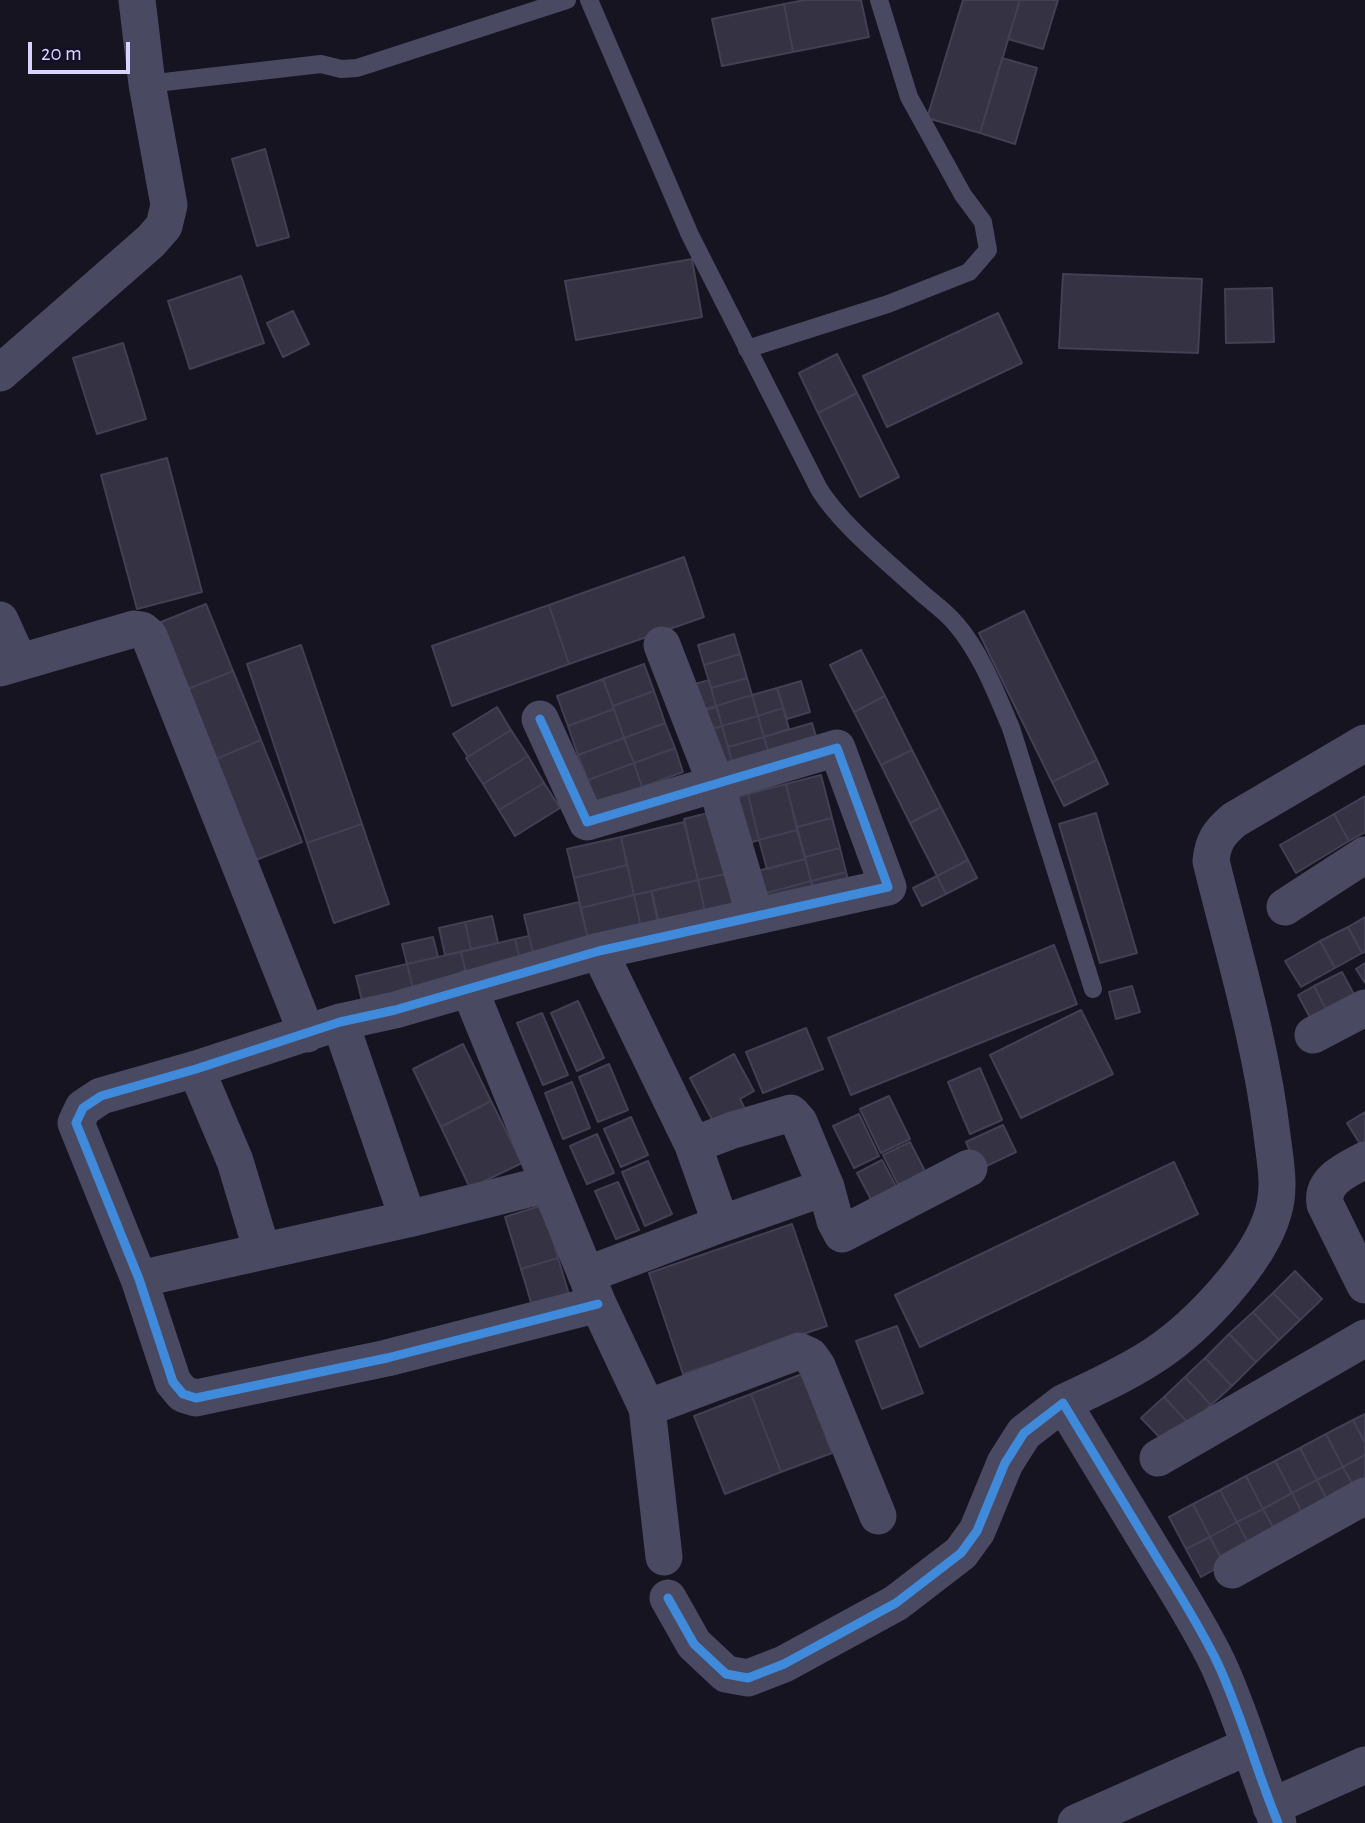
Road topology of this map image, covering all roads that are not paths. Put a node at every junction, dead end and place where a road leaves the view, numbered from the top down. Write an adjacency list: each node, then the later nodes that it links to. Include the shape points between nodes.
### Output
1 (137, 0): 5 (street)
2 (567, 0): 5 (lane, via 357,68 321,64)
3 (589, 0): 6 (lane, via 690,234)
4 (879, 0): 6 (lane, via 909,97 983,222 988,250 969,272 888,304)
5 (147, 84): 7 (street, via 169,205 164,226)
6 (747, 349): 19 (lane, via 828,503 967,638 1011,728)
7 (0, 373)
8 (0, 620): 10 (street)
9 (662, 645): 13 (street)
10 (10, 665): 21 (street, via 134,629 149,636)
11 (540, 719): 13 (street, via 587,822)
12 (1365, 743): 36 (street, via 1234,820 1212,846 1267,1092 1277,1175 1273,1215 1247,1264 1201,1317 1157,1354)
13 (716, 784): 16 (street); 16 (street, via 837,748 887,887)
14 (1365, 855): 15 (street)
15 (1284, 907)
16 (755, 916): 17 (street)
17 (599, 951): 18 (street); 24 (street)
18 (469, 989): 21 (street); 27 (street)
19 (1093, 989)
20 (1365, 1008): 22 (street)
21 (323, 1028): 23 (street); 29 (street)
22 (1313, 1035)
23 (196, 1069): 31 (street, via 235,1161); 32 (street, via 101,1096 83,1108 76,1123)
24 (693, 1145): 28 (street, via 791,1113); 30 (street)
25 (1365, 1160): 33 (street, via 1328,1184 1324,1194)
26 (969, 1168): 28 (street, via 842,1234)
27 (548, 1184): 29 (street); 34 (street)
28 (826, 1187): 30 (street)
29 (408, 1219): 31 (street)
30 (721, 1224): 34 (street)
31 (262, 1251): 32 (street)
32 (139, 1279): 34 (street, via 173,1382 183,1394 196,1398 387,1358)
33 (1365, 1285)
34 (592, 1290): 37 (street)
35 (1365, 1338): 38 (street)
36 (1063, 1403): 43 (street, via 1024,1433 1005,1463 977,1531 961,1553 896,1603 785,1664 748,1678 726,1674 694,1644); 44 (street, via 1217,1661)
37 (647, 1408): 40 (street, via 799,1351 810,1356); 41 (street)
38 (1158, 1458)
39 (1365, 1496): 42 (street)
40 (878, 1516)
41 (664, 1557)
42 (1232, 1570)
43 (668, 1598)
44 (1249, 1746): 46 (street); 47 (street)
45 (1365, 1765): 46 (street)
46 (1275, 1815)
47 (1076, 1823)

